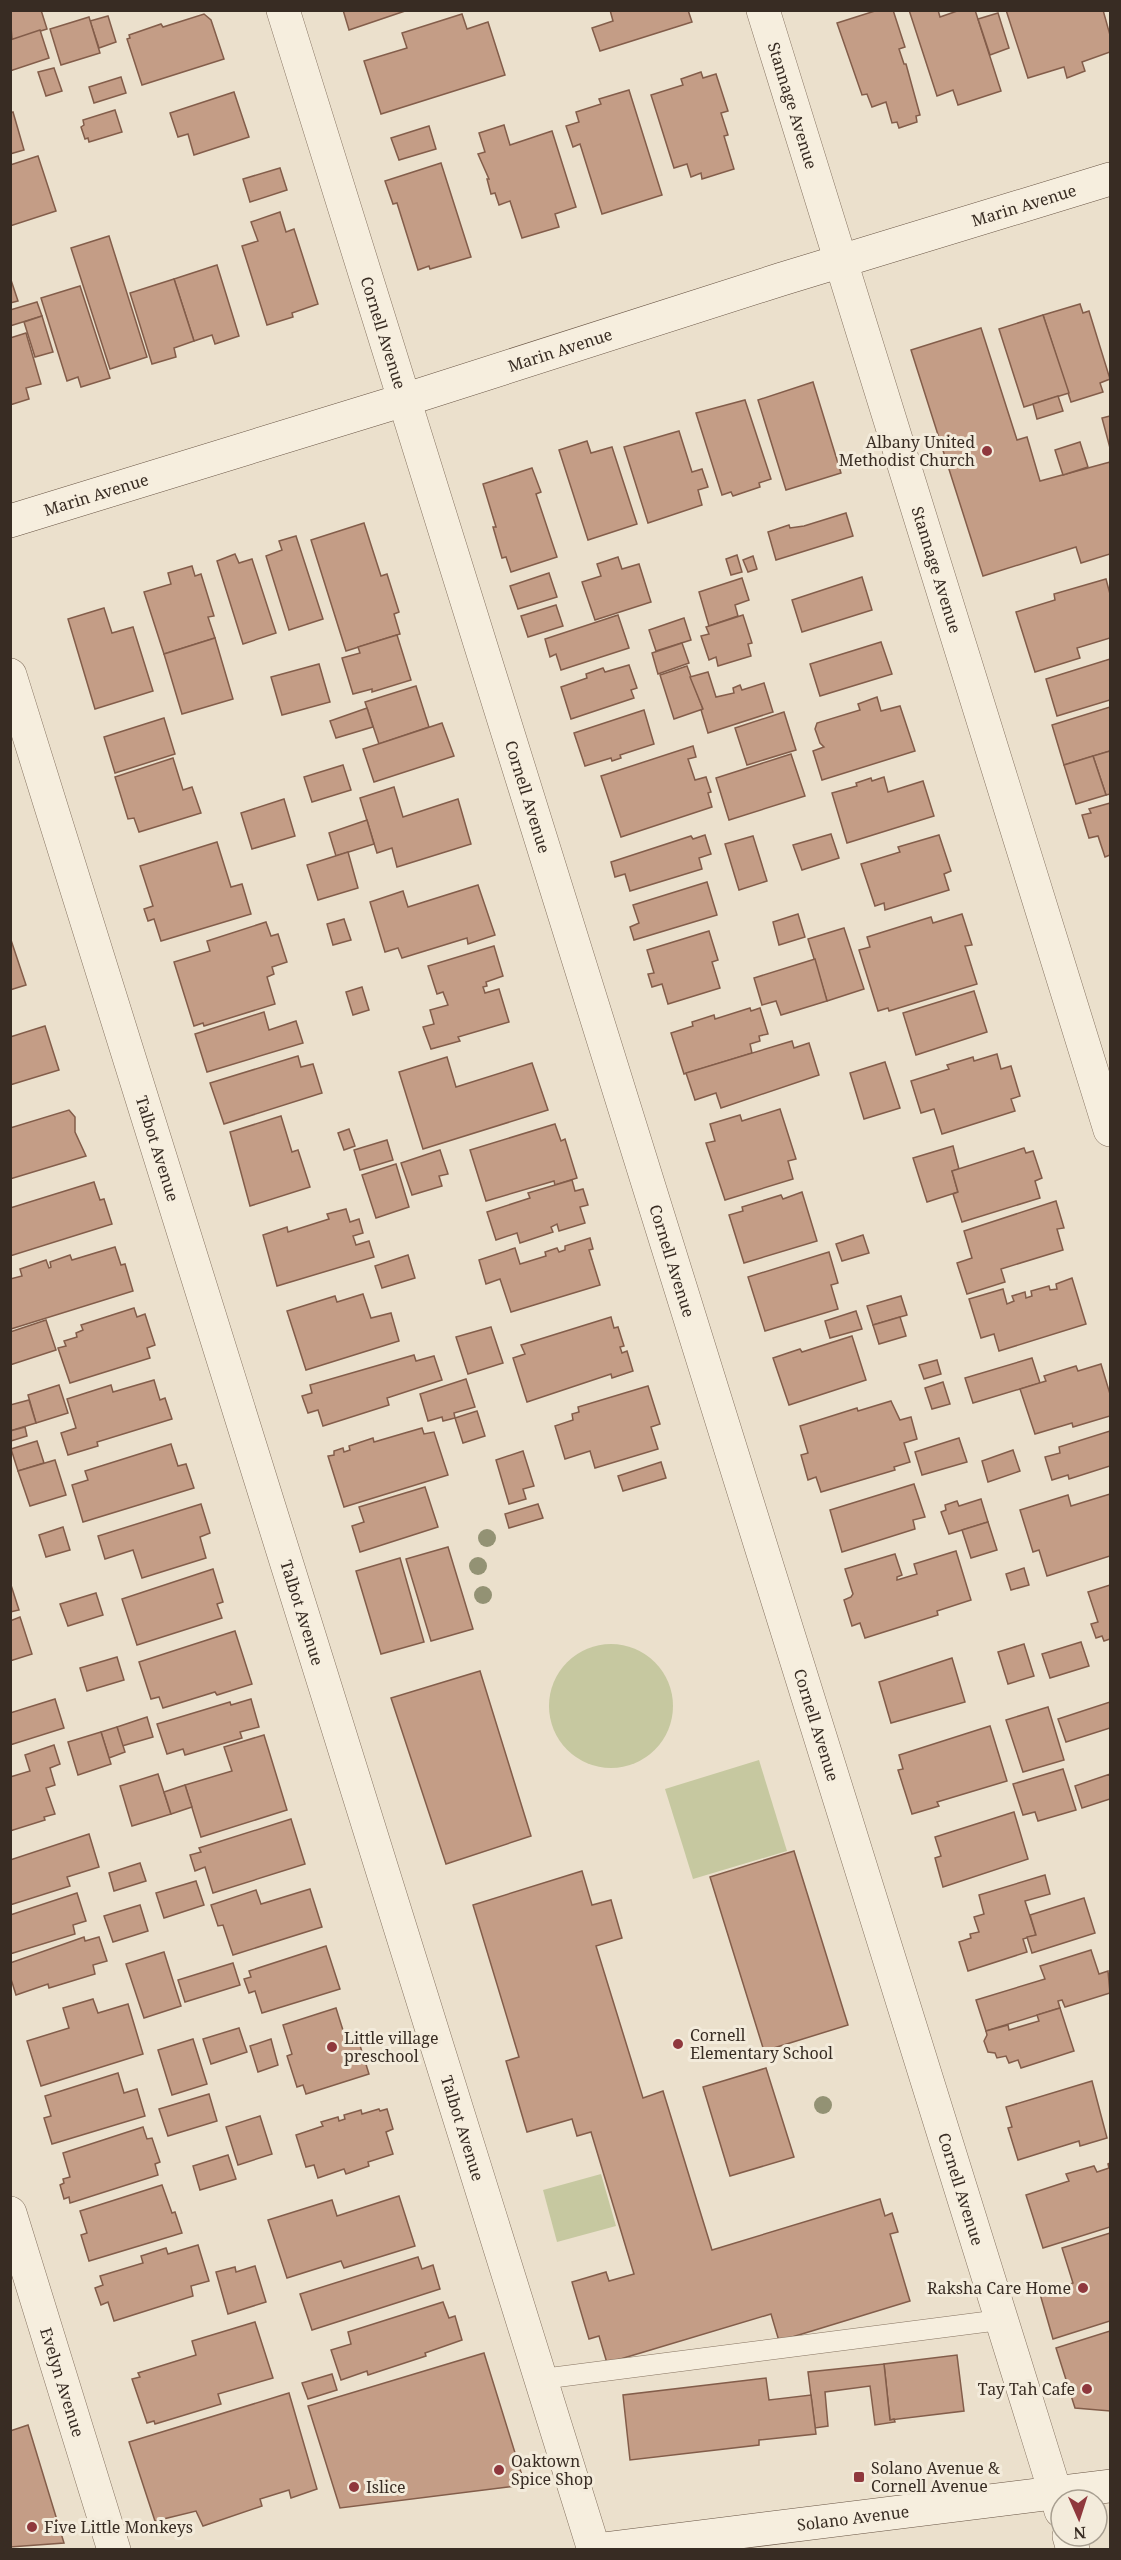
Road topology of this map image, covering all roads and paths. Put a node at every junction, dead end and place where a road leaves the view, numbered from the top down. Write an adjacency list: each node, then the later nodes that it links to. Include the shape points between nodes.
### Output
1 (283, 10): 5 (street, Cornell Avenue)
2 (763, 10): 4 (street, Stannage Avenue)
3 (1110, 179): 4 (street, Marin Avenue)
4 (841, 262): 5 (street, Marin Avenue); 8 (street, Stannage Avenue)
5 (404, 400): 6 (street, Marin Avenue); 10 (street, Cornell Avenue)
6 (10, 521)
7 (10, 675): 11 (street, Talbot Avenue)
8 (1110, 1130)
9 (10, 2213): 14 (street, Evelyn Avenue)
10 (1000, 2320): 11 (lane); 12 (street, Cornell Avenue)
11 (542, 2379): 15 (street, Talbot Avenue)
12 (1054, 2488)
13 (1049, 2503): 15 (street, Solano Avenue)
14 (114, 2550)
15 (595, 2550)

